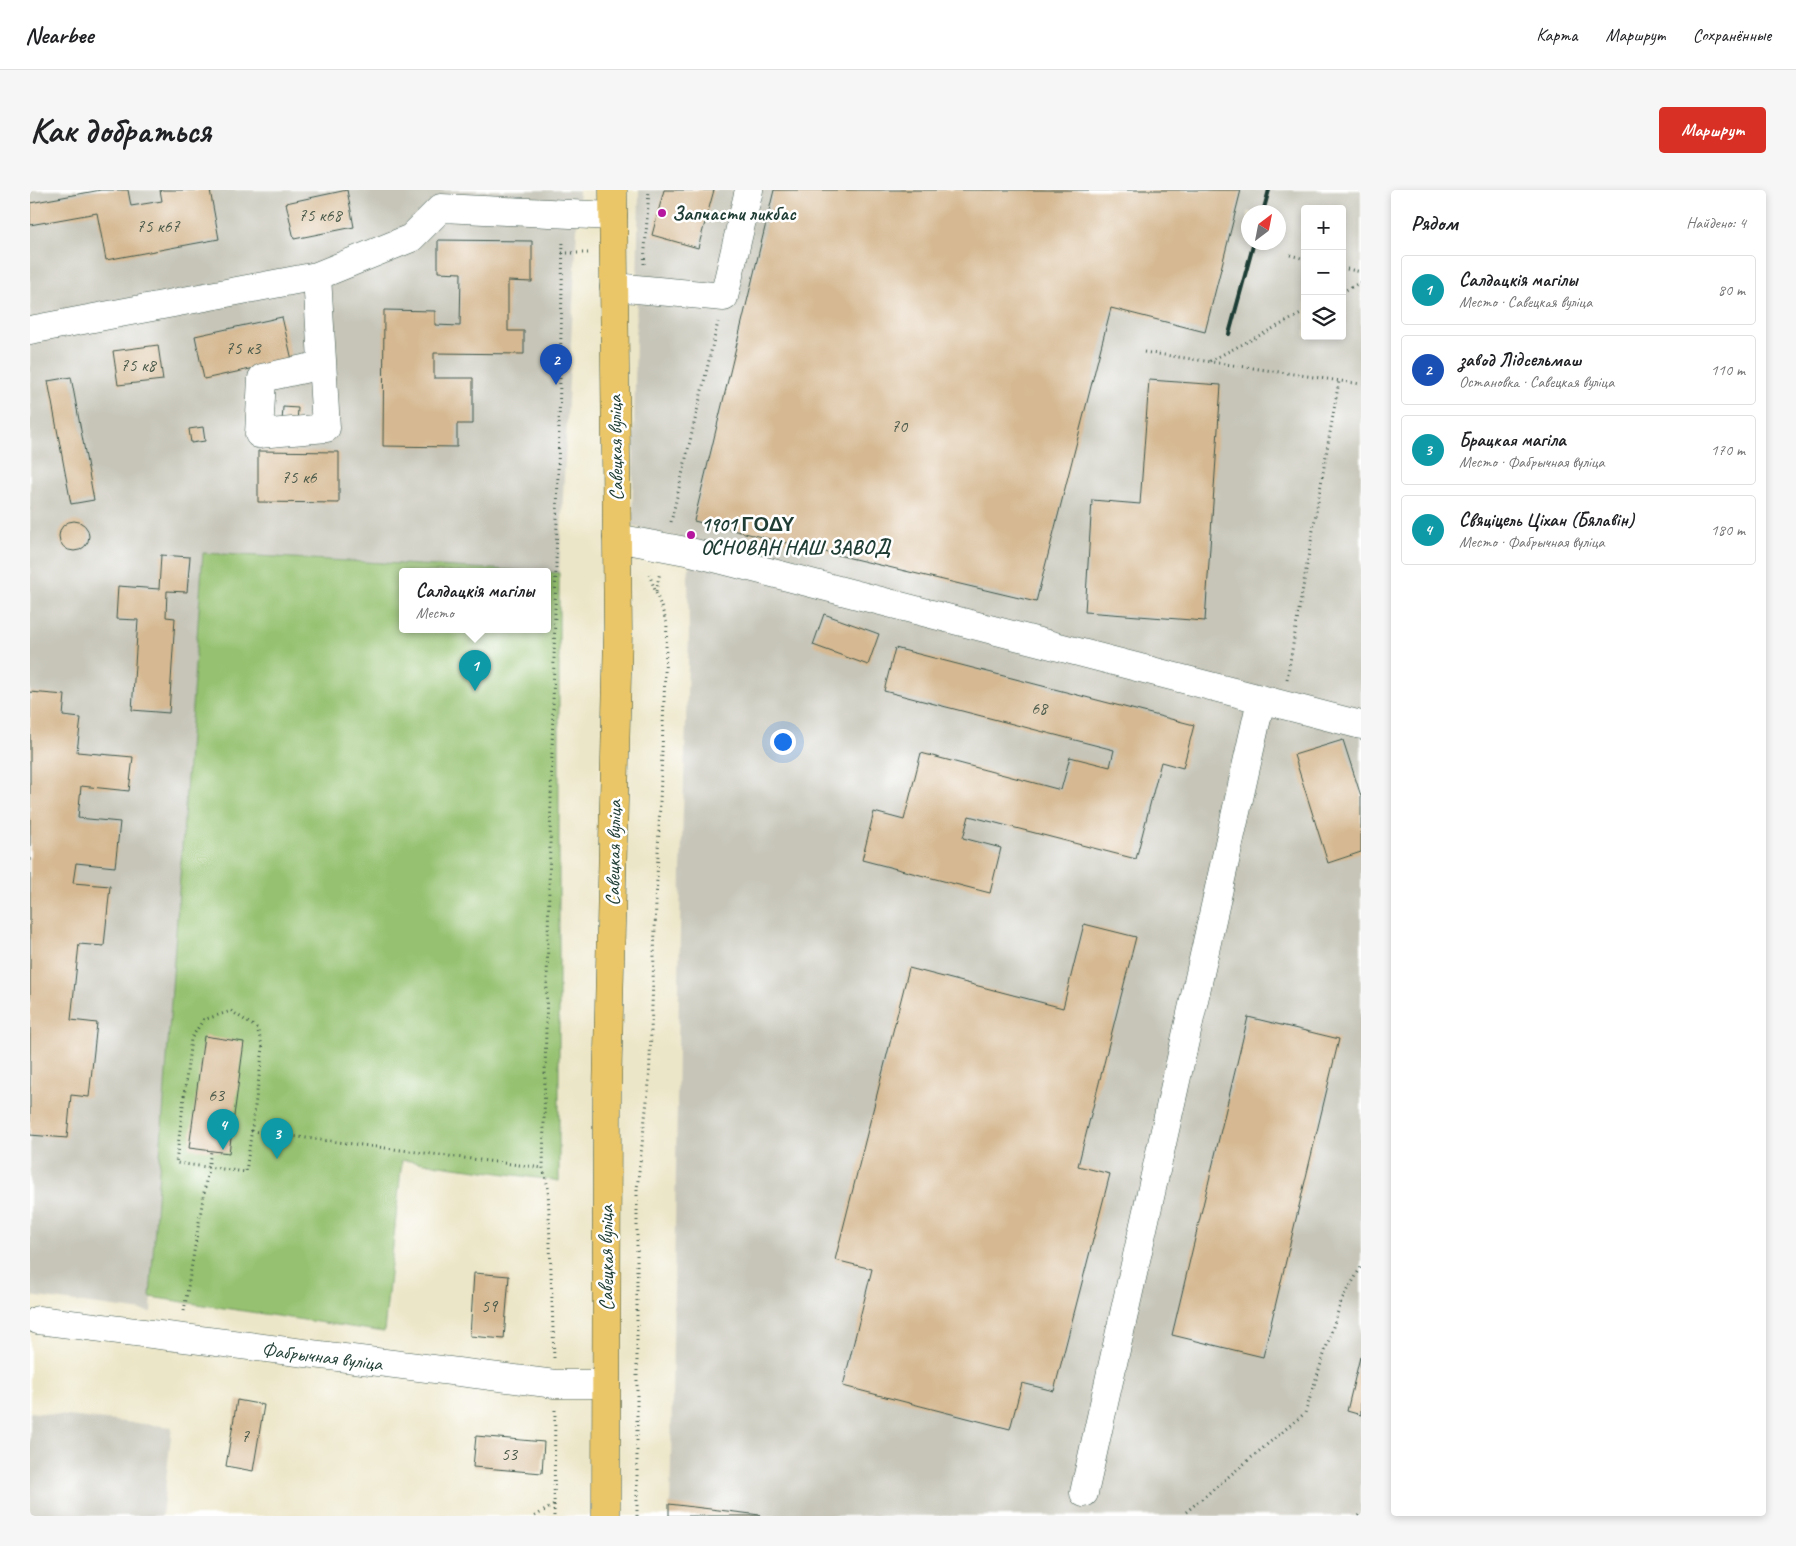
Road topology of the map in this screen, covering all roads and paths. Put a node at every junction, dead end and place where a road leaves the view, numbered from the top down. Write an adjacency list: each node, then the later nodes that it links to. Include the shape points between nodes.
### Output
1 (649, 190): 12 (path)
2 (750, 190): 14 (street)
3 (613, 203): 4 (street); 11 (main road, Савецкая вуліца)
4 (564, 213): 9 (street, via 441,208 411,238); 30 (path)
5 (1290, 255): 6 (path)
6 (1301, 258)
7 (1346, 269): 8 (path)
8 (1361, 272)
9 (317, 276): 16 (street); 19 (street)
10 (1361, 282): 13 (path)
11 (614, 287): 12 (street); 22 (main road, Савецкая вуліца)
12 (643, 289): 14 (street)
13 (1346, 290)
14 (724, 297): 23 (path)
15 (1301, 314): 18 (path)
16 (30, 330)
17 (1144, 352): 18 (path)
18 (1209, 362): 20 (path)
19 (322, 365)
20 (1339, 381): 21 (path); 25 (path)
21 (1361, 384)
22 (628, 540): 23 (street); 24 (path); 35 (main road, Савецкая вуліца, via 617,643 607,1092)
23 (666, 547): 24 (path); 25 (street)
24 (656, 591): 43 (path, via 667,623 649,1083 637,1189)
25 (1272, 702): 26 (street); 36 (street)
26 (1361, 725)
27 (251, 1131): 29 (path, via 246,1172); 29 (path, via 263,1048 257,1028 231,1011 203,1020 191,1039 176,1163); 30 (path)
28 (210, 1151): 29 (path)
29 (208, 1167): 33 (path)
30 (543, 1168): 34 (path, via 548,1187)
31 (1361, 1268): 38 (path, via 1341,1302 1305,1413)
32 (38, 1320): 33 (street, Фабрычная вуліца)
33 (179, 1339): 34 (street, Фабрычная вуліца)
34 (555, 1384): 35 (street, Фабрычная вуліца); 37 (path)
35 (606, 1384): 42 (main road, Савецкая вуліца)
36 (1084, 1493)
37 (554, 1506): 40 (path); 41 (path)
38 (1186, 1512)
39 (1361, 1513): 44 (path)
40 (535, 1516)
41 (554, 1516)
42 (606, 1516)
43 (637, 1516)
44 (1358, 1516)

